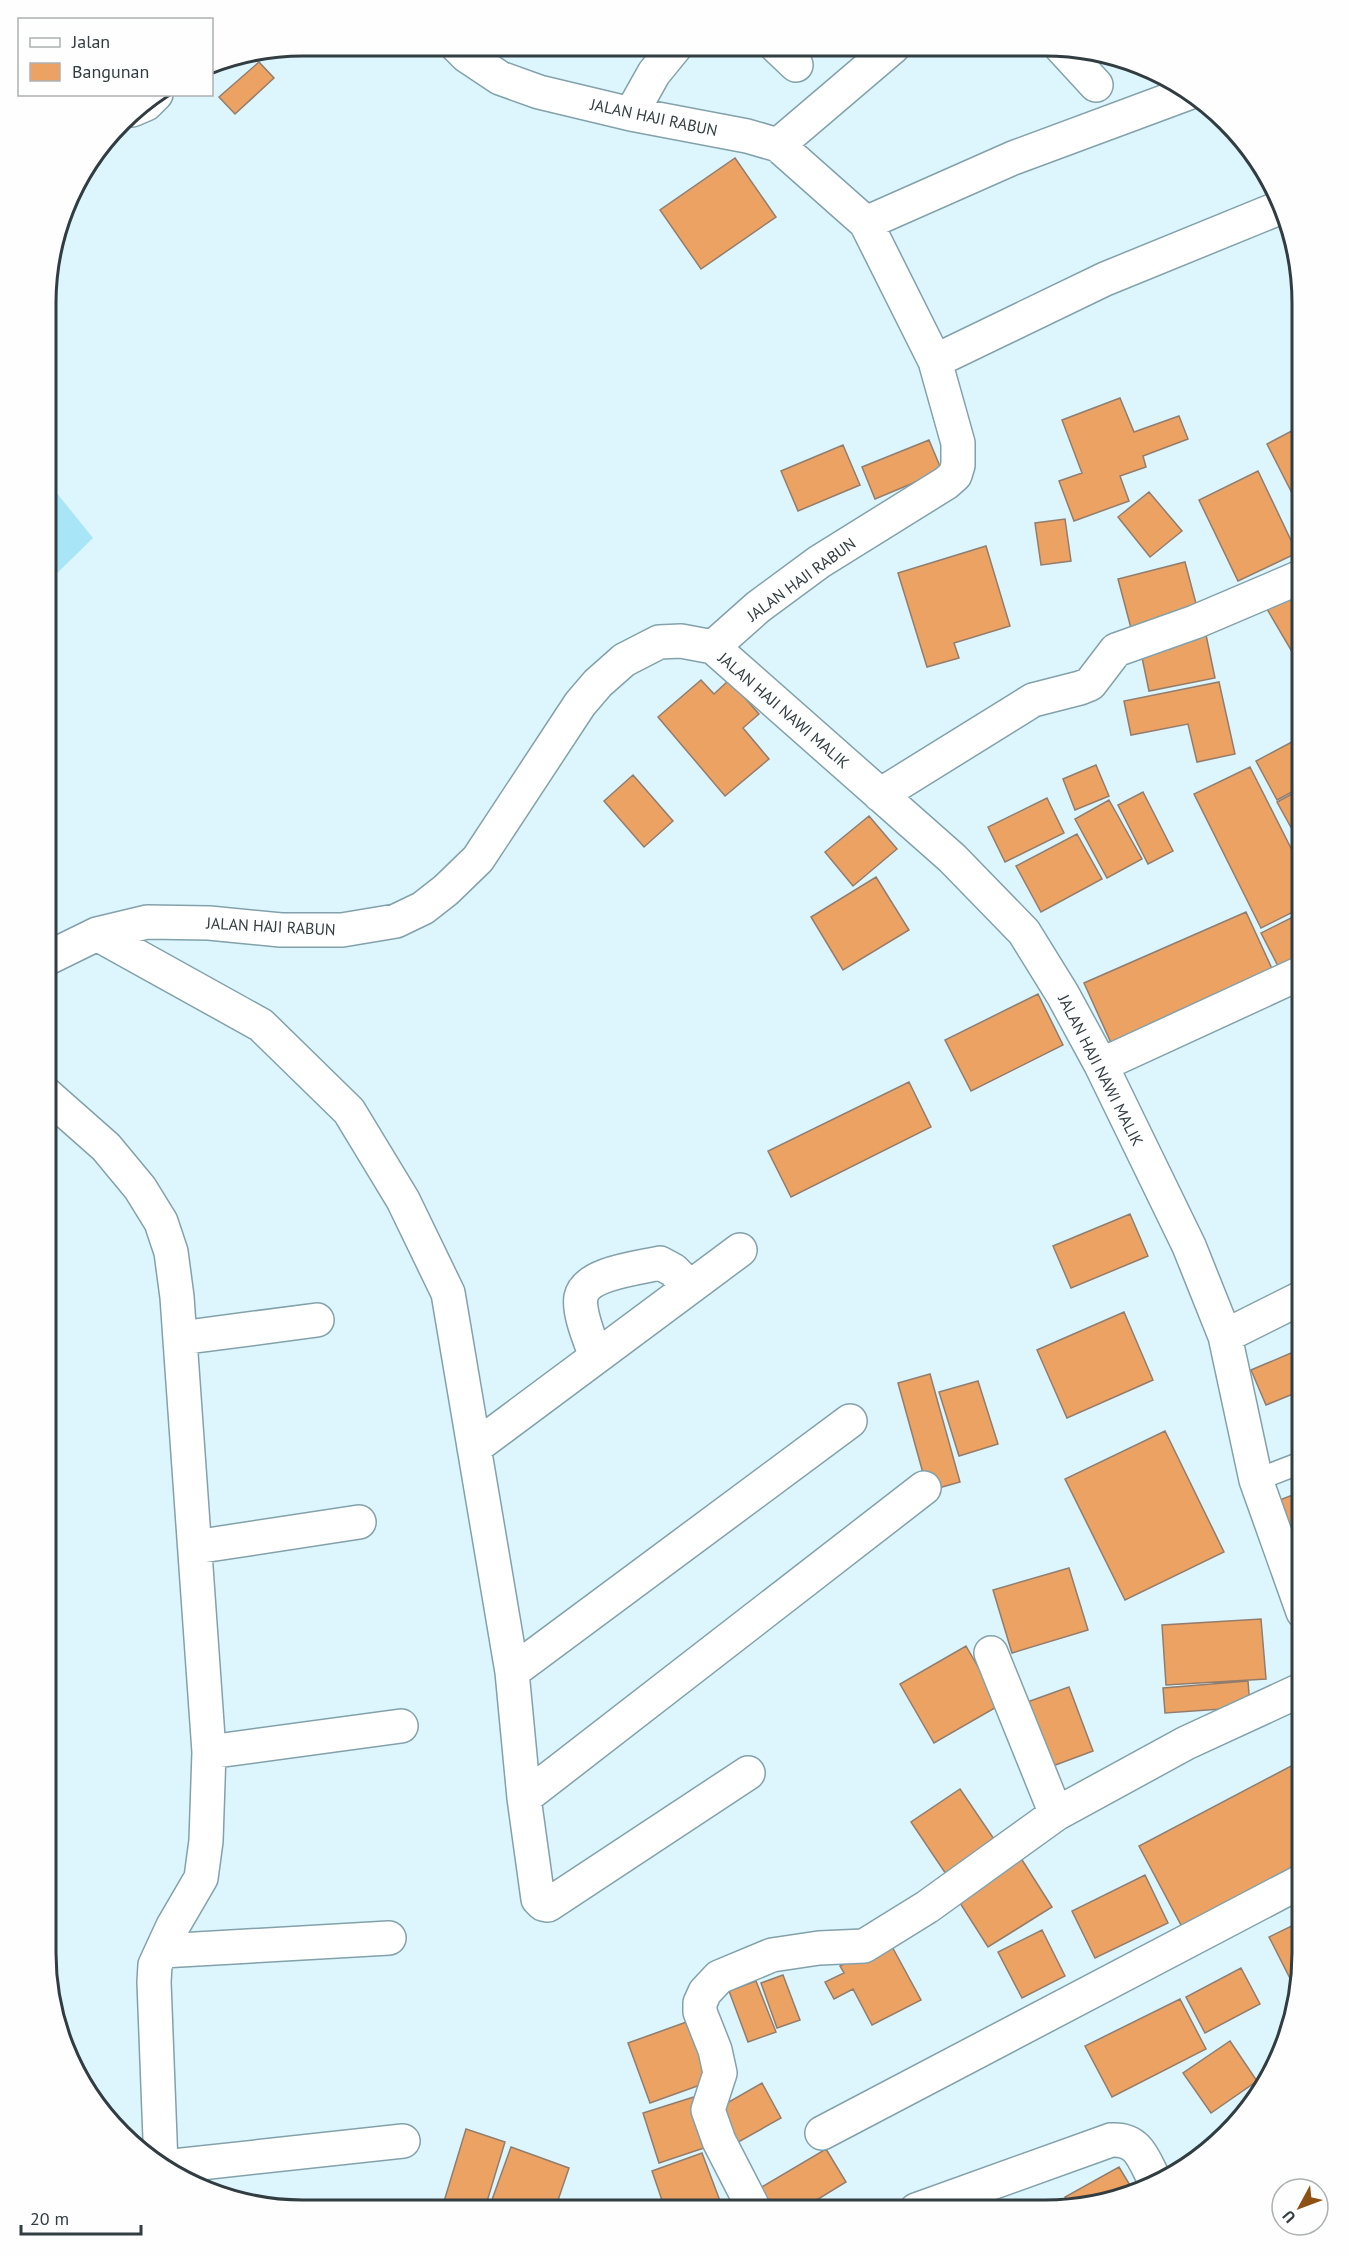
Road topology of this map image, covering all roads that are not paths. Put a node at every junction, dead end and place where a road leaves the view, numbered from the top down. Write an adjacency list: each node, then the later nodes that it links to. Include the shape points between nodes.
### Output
1 (467, 56): 7 (street, JALAN HAJI RABUN, via 500,78 539,92)
2 (668, 56): 7 (street)
3 (883, 56): 8 (street)
4 (1070, 57): 5 (street)
5 (1096, 85)
6 (1181, 96): 10 (street, via 1013,158)
7 (631, 114): 8 (street, JALAN HAJI RABUN, via 747,136)
8 (778, 146): 10 (street, JALAN HAJI RABUN)
9 (1275, 210): 11 (street, via 1105,279)
10 (866, 223): 11 (street, JALAN HAJI RABUN)
11 (935, 361): 13 (street, JALAN HAJI RABUN, via 958,443 955,475 819,562 758,607)
12 (1292, 581): 14 (street, via 1116,650 1089,684 1033,700)
13 (713, 647): 14 (street, JALAN HAJI NAWI MALIK); 15 (street, JALAN HAJI RABUN, via 681,641 659,642 624,660 580,704 478,859 423,908 396,921 342,930 147,921)
14 (880, 795): 18 (street, JALAN HAJI NAWI MALIK, via 952,858 1024,932)
15 (97, 934): 16 (street, JALAN HAJI RABUN); 28 (street, via 261,1025 349,1111 403,1200 448,1293)
16 (56, 954)
17 (1292, 977): 18 (street)
18 (1101, 1065): 24 (street, JALAN HAJI NAWI MALIK, via 1189,1246)
19 (56, 1103): 25 (street, via 106,1147 140,1188 161,1222 171,1252)
20 (740, 1250): 21 (street)
21 (690, 1287): 26 (street); 26 (street, via 660,1263 601,1277 588,1285 581,1297 582,1313)
22 (1292, 1302): 24 (street)
23 (317, 1320): 25 (street)
24 (1225, 1336): 30 (street, JALAN HAJI NAWI MALIK)
25 (180, 1338): 33 (street)
26 (596, 1358): 28 (street)
27 (850, 1421): 36 (street)
28 (474, 1448): 36 (street)
29 (1292, 1466): 30 (lane)
30 (1256, 1480): 34 (street, JALAN HAJI NAWI MALIK)
31 (924, 1488): 41 (street)
32 (359, 1522): 33 (street)
33 (195, 1548): 39 (street)
34 (1292, 1581)
35 (991, 1653): 42 (street)
36 (512, 1672): 41 (street)
37 (1292, 1694): 42 (street, via 1185,1743)
38 (401, 1726): 39 (street)
39 (209, 1752): 45 (street, via 201,1878)
40 (748, 1773): 41 (street, via 548,1905 538,1899)
41 (524, 1798)
42 (1056, 1814): 51 (street, via 927,1907 864,1946 771,1954 719,1977 705,1992 700,2012 720,2073 708,2110)
43 (1292, 1886): 46 (street)
44 (389, 1938): 45 (street)
45 (162, 1951): 48 (street, via 155,1965 154,1982)
46 (822, 2133)
47 (403, 2141): 49 (street)
48 (163, 2156)
49 (177, 2165)
50 (1152, 2175): 52 (street, via 1136,2147 1124,2139 1111,2140)
51 (749, 2200)
52 (944, 2200)

